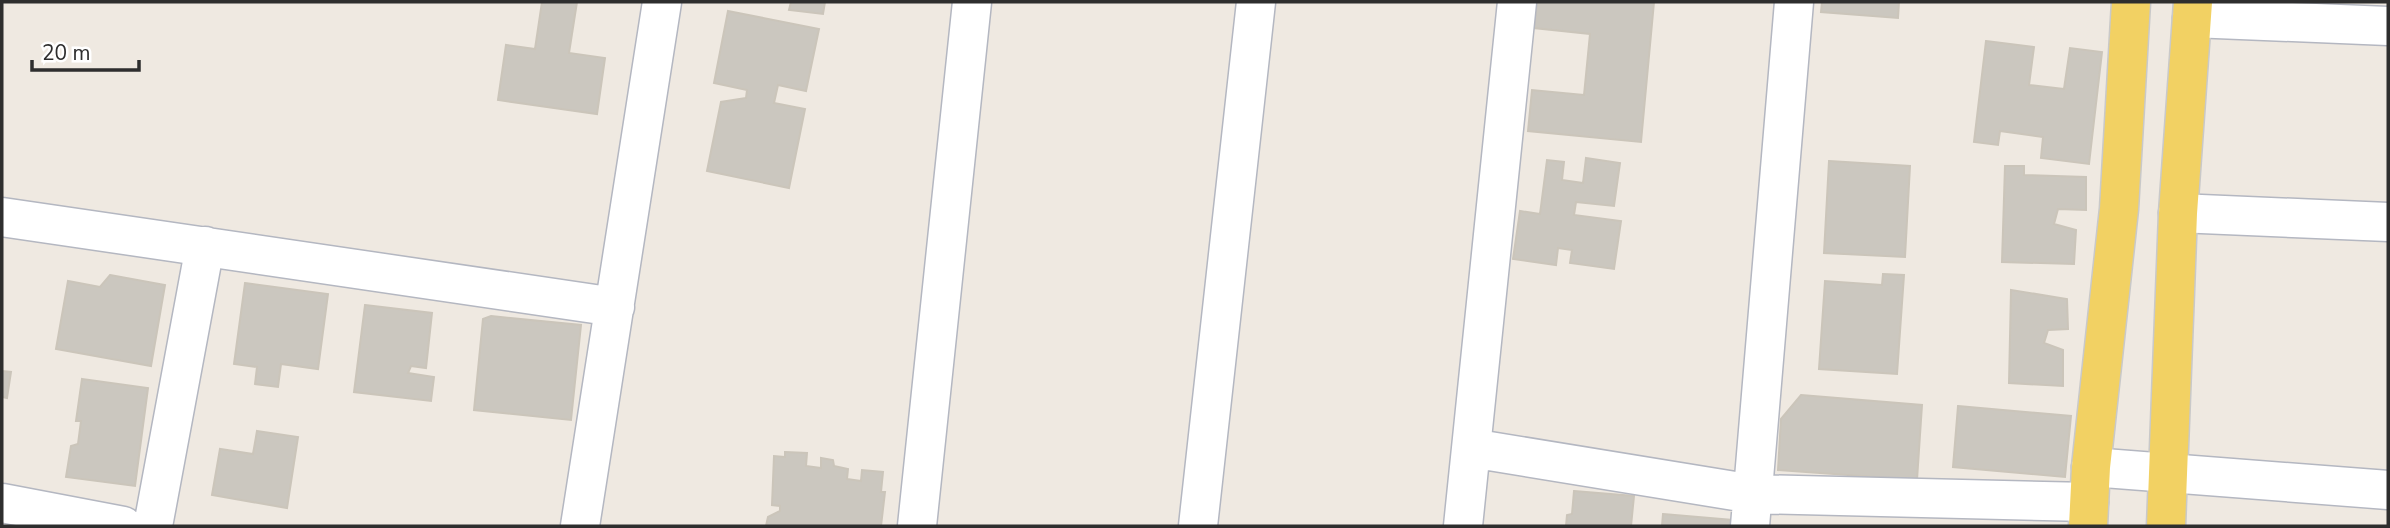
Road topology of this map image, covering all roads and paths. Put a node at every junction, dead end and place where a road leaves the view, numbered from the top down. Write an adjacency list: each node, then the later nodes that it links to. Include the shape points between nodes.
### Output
1 (662, 2): 13 (street)
2 (972, 2): 23 (street)
3 (1256, 2): 24 (street)
4 (1517, 2): 14 (street)
5 (1794, 2): 19 (street)
6 (2131, 2): 17 (main road, via 2119,209)
7 (2192, 10): 8 (street); 9 (main road)
8 (2388, 26)
9 (2178, 212): 11 (street); 15 (main road)
10 (2, 217): 12 (street)
11 (2388, 222)
12 (205, 246): 13 (street); 21 (street)
13 (615, 307): 22 (street)
14 (1471, 448): 19 (street); 25 (street)
15 (2169, 473): 16 (street); 17 (street); 26 (main road)
16 (2388, 490)
17 (2089, 498): 19 (street)
18 (2, 503): 20 (street)
19 (1752, 510)
20 (123, 526)
21 (153, 526)
22 (580, 526)
23 (917, 526)
24 (1198, 526)
25 (1463, 526)
26 (2166, 526)

